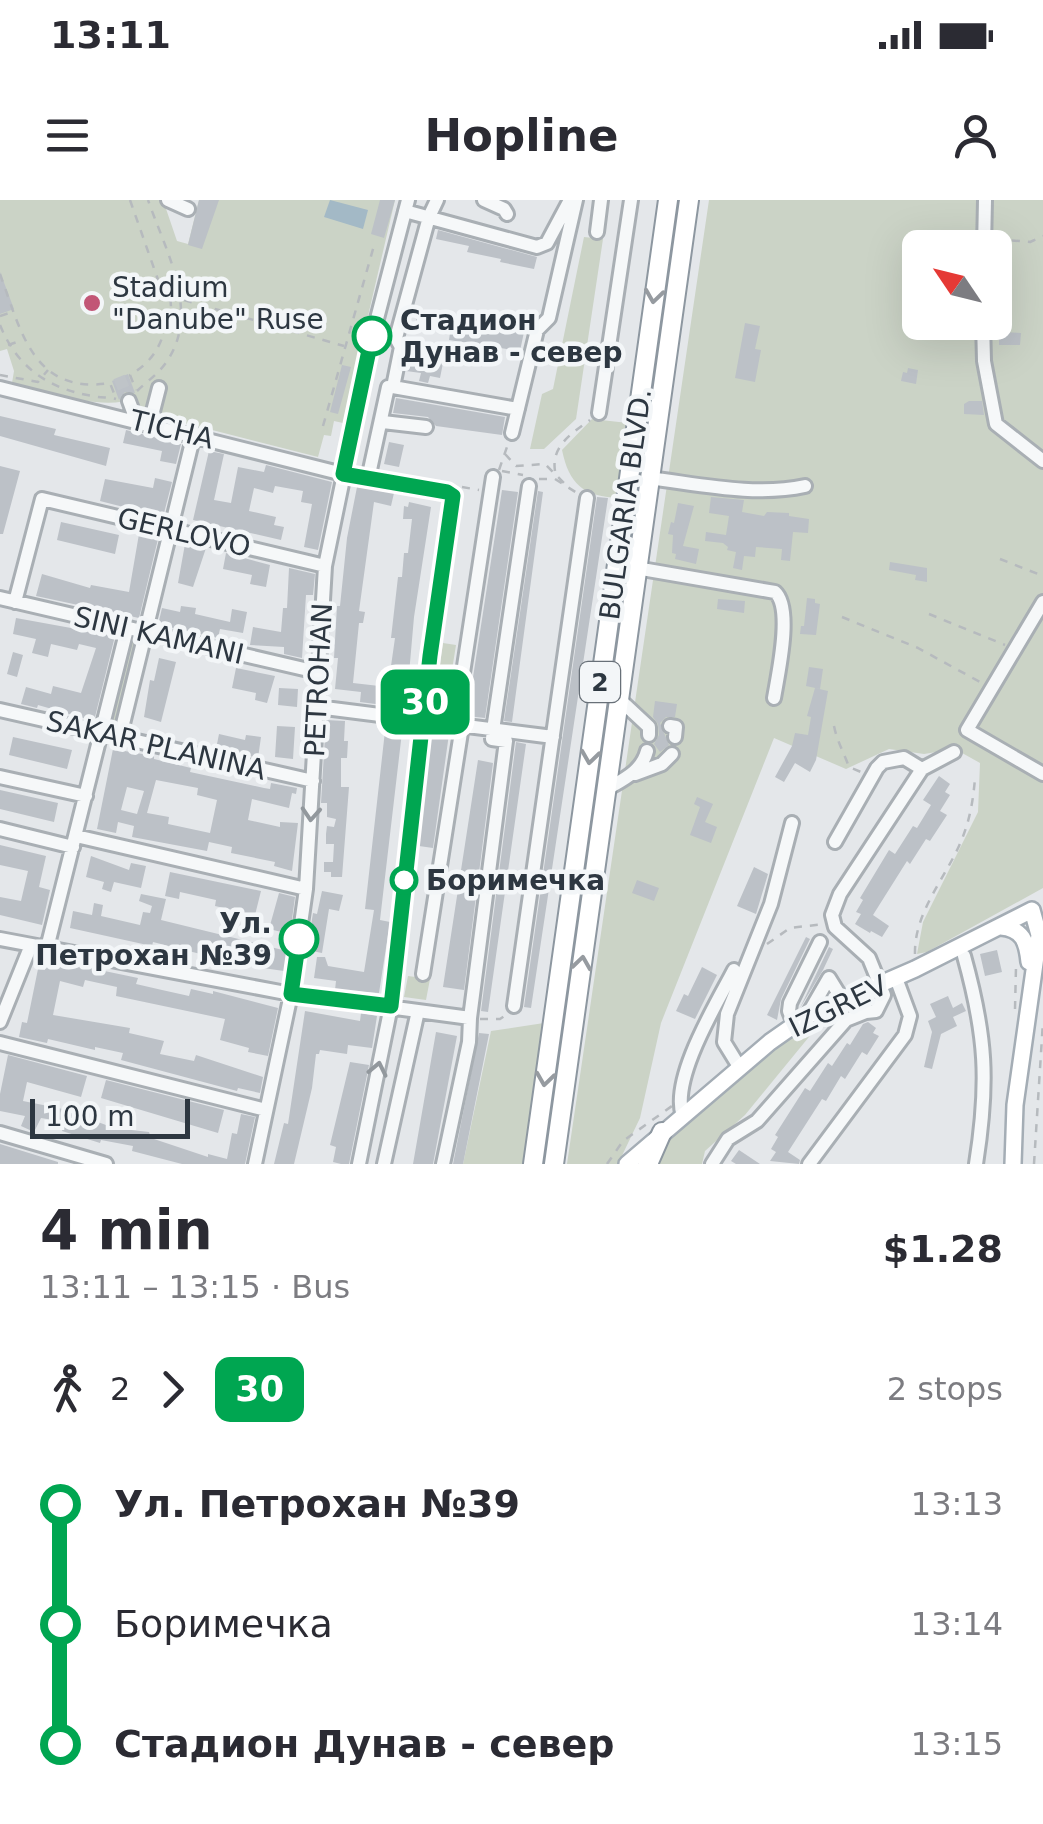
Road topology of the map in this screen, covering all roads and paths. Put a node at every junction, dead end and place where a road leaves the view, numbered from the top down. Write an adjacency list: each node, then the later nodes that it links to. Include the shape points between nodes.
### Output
1 (132, 200): 23 (path)
2 (148, 200): 22 (path)
3 (168, 200): 13 (street)
4 (437, 200): 15 (street)
5 (484, 200): 14 (street)
6 (573, 200): 15 (street, via 547,242 537,246); 43 (street, via 549,318 537,330)
7 (602, 200): 17 (street)
8 (631, 200): 44 (street)
9 (668, 200): 140 (highway, BULGARIA BLVD. / 2, one-way to 140)
10 (689, 200): 56 (highway, BULGARIA BLVD. / 2)
11 (985, 200): 16 (street)
12 (407, 205): 15 (street); 54 (street, PETROHAN)
13 (188, 209)
14 (506, 214)
15 (429, 217): 38 (street, via 396,338 401,347)
16 (984, 230)
17 (596, 232)
18 (1043, 236): 20 (path)
19 (375, 242): 33 (path)
20 (1012, 242)
21 (0, 274): 25 (path)
22 (178, 285): 23 (path); 24 (path)
23 (162, 290): 28 (path, via 170,293 172,321)
24 (182, 300): 29 (path); 33 (path)
25 (14, 312): 26 (path); 30 (path)
26 (0, 316)
27 (0, 325): 32 (path)
28 (166, 326): 29 (path); 42 (path, via 151,358 130,375)
29 (180, 329): 42 (path, via 162,368)
30 (24, 340): 32 (path); 34 (path)
31 (984, 340): 52 (street, via 996,424)
32 (8, 345): 36 (path)
33 (346, 347): 47 (path)
34 (48, 370): 36 (path); 37 (path)
35 (0, 375): 36 (path)
36 (41, 378): 41 (path)
37 (81, 384): 41 (path); 42 (path, via 110,383)
38 (394, 387): 43 (street); 46 (street, via 388,387)
39 (0, 388): 45 (street, TICHA)
40 (159, 388): 45 (street)
41 (79, 393): 42 (path)
42 (127, 397): 45 (street)
43 (518, 410): 49 (street)
44 (599, 413): 53 (path, via 561,444)
45 (143, 422): 50 (street, TICHA)
46 (382, 422): 48 (street); 55 (street)
47 (323, 426)
48 (426, 427)
49 (512, 433): 51 (path)
50 (194, 434): 54 (street, TICHA); 63 (street)
51 (506, 454): 53 (path, via 516,466 546,464); 57 (path)
52 (1043, 461)
53 (554, 471): 58 (path)
54 (343, 474): 55 (street, TICHA); 65 (street, PETROHAN)
55 (368, 478): 61 (street, TICHA)
56 (648, 478): 60 (street, via 742,490); 66 (highway, BULGARIA BLVD. / 2)
57 (494, 480): 59 (path, via 505,470 522,474); 61 (path); 83 (street)
58 (564, 483): 59 (path); 62 (path)
59 (528, 484): 86 (street)
60 (805, 486)
61 (447, 492): 82 (street, via 453,496)
62 (587, 498): 89 (street)
63 (172, 528): 65 (street, GERLOVO); 69 (street, GERLOVO, via 42,499); 74 (street)
64 (1000, 559): 67 (path)
65 (325, 566): 76 (street, PETROHAN)
66 (636, 568): 78 (street, via 781,597); 79 (highway, BULGARIA BLVD. / 2)
67 (1043, 576)
68 (0, 598): 69 (street, SINI KAMANI)
69 (15, 602): 73 (street, SINI KAMANI)
70 (1043, 602): 75 (street)
71 (929, 614): 75 (path)
72 (842, 617): 77 (path)
73 (128, 628): 74 (street, SINI KAMANI); 87 (street)
74 (145, 633): 76 (street, SINI KAMANI); 88 (street)
75 (1016, 649): 77 (street)
76 (317, 672): 80 (street, PETROHAN)
77 (990, 688): 95 (street, via 967,730)
78 (774, 698)
79 (619, 699): 85 (street); 100 (highway, BULGARIA BLVD. / 2)
80 (317, 707): 82 (street); 99 (street, PETROHAN)
81 (0, 710): 87 (street, SAKAR PLANINA)
82 (424, 721): 83 (street); 122 (street)
83 (458, 725): 86 (street); 117 (street)
84 (834, 726): 93 (path, via 850,767 867,773)
85 (659, 729)
86 (493, 730): 89 (street); 125 (street, via 492,740 506,741)
87 (103, 732): 88 (street, SAKAR PLANINA); 101 (street)
88 (120, 736): 99 (street, SAKAR PLANINA)
89 (553, 737): 123 (street)
90 (647, 751): 96 (street)
91 (954, 752): 94 (street)
92 (672, 754): 96 (street)
93 (877, 768): 94 (street, via 904,758); 105 (street)
94 (922, 770): 119 (street, via 832,915 835,927 869,958)
95 (1043, 774)
96 (632, 775): 100 (street)
97 (0, 776): 101 (street)
98 (976, 778): 115 (path, via 972,814 919,921)
99 (313, 780): 106 (street, PETROHAN, one-way to 106)
100 (607, 789): 141 (highway, BULGARIA BLVD. / 2, one-way to 100)
101 (86, 796): 104 (street)
102 (792, 823): 130 (street, via 771,904 726,1014 724,1042)
103 (0, 829): 104 (street)
104 (74, 842): 106 (street); 113 (street)
105 (835, 842)
106 (306, 889): 120 (street, PETROHAN)
107 (1035, 908): 108 (main road, IZGREV); 111 (main road)
108 (1001, 927): 111 (main road); 115 (main road, IZGREV)
109 (0, 939): 112 (street)
110 (820, 942): 126 (street, via 788,1011)
111 (1036, 944): 148 (main road)
112 (30, 945): 113 (street); 128 (street)
113 (47, 948): 120 (street)
114 (964, 956): 147 (street, via 985,1050)
115 (915, 969): 118 (main road, IZGREV)
116 (734, 970): 132 (street, via 681,1090)
117 (423, 974)
118 (896, 978): 119 (main road, IZGREV); 146 (street, via 909,1006 905,1034)
119 (878, 985): 121 (main road, IZGREV); 145 (street, via 884,996 876,1011 846,1020 757,1122 728,1138)
120 (291, 994): 122 (street); 131 (street, PETROHAN)
121 (842, 999): 126 (main road, IZGREV); 126 (street, via 829,978)
122 (391, 1006): 124 (street); 137 (street, one-way to 122)
123 (514, 1006): 125 (path, via 500,1019)
124 (418, 1011): 125 (street); 138 (street)
125 (470, 1018): 139 (street)
126 (801, 1020): 130 (main road, IZGREV)
127 (1043, 1021): 149 (path)
128 (0, 1022)
129 (0, 1043): 131 (street)
130 (740, 1068): 132 (main road, IZGREV)
131 (266, 1110): 136 (street, PETROHAN)
132 (683, 1116): 134 (main road, IZGREV)
133 (0, 1133): 135 (street)
134 (658, 1136): 142 (main road, IZGREV); 143 (main road, IZGREV); 144 (highway)
135 (106, 1164)
136 (255, 1164)
137 (358, 1164)
138 (384, 1164)
139 (443, 1164)
140 (533, 1164)
141 (554, 1164)
142 (627, 1164)
143 (640, 1164)
144 (648, 1164)
145 (712, 1164)
146 (809, 1164)
147 (976, 1164)
148 (1013, 1164)
149 (1034, 1164)

